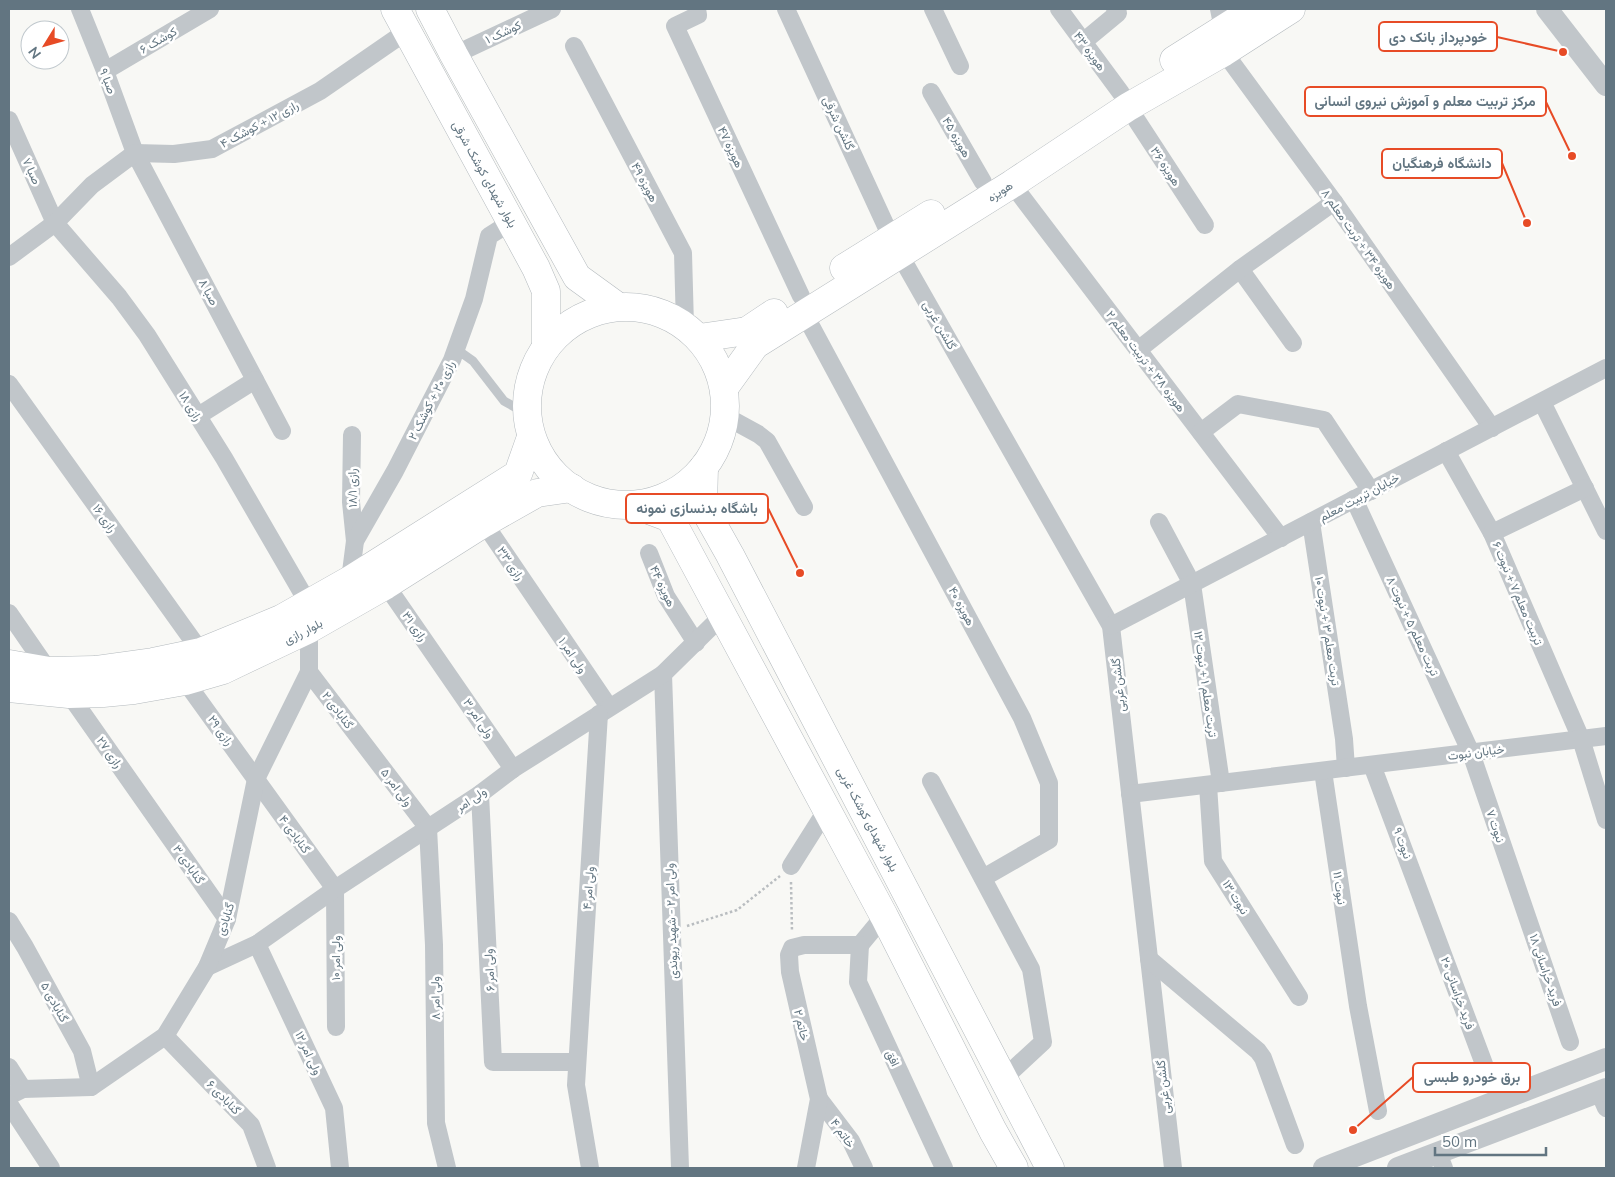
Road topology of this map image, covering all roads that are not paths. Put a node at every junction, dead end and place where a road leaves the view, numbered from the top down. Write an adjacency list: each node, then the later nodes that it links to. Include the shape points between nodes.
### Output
1 (80, 9): 19 (street, صبا ۹)
2 (210, 9): 19 (street, کوشک ۶)
3 (430, 9): 17 (main road)
4 (552, 9): 17 (street, کوشک ۱)
5 (697, 9): 36 (street, هویزه ۴۷, via 698,15 675,26)
6 (786, 9): 31 (street, گلشن شرقی)
7 (933, 9): 18 (street)
8 (1059, 9): 15 (street, هویزه ۴۳)
9 (1115, 9): 15 (street, via 1118,14)
10 (1255, 9): 14 (main road, هویزه)
11 (1291, 9): 14 (main road, هویزه)
12 (1547, 9): 20 (street)
13 (401, 20): 24 (street, رازی ۱۲ + کوشک ۴, via 320,91 212,149 174,154); 28 (main road, بلوار شهدای کوشک شرقی)
14 (1222, 30): 22 (main road, هویزه); 27 (street, هویزه ۳۴ + تربت معلم ۸)
15 (1083, 42): 22 (street, هویزه ۴۳)
16 (574, 46): 38 (street, هویزه ۴۹, via 683,253)
17 (454, 55): 34 (main road)
18 (960, 66)
19 (105, 71): 24 (street, صبا ۹)
20 (1604, 77)
21 (931, 92): 25 (street, هویزه ۴۵)
22 (1124, 100): 25 (main road, هویزه); 26 (main road, هویزه); 30 (street, هویزه ۳۶)
23 (9, 120): 29 (street, صبا ۷)
24 (135, 153): 29 (street, via 92,185); 44 (street, صبا ۸)
25 (982, 182): 31 (main road, هویزه)
26 (1012, 184): 31 (main road, هویزه); 42 (street, هویزه ۳۸ + تربیت معلم ۲)
27 (1334, 202): 33 (street); 51 (street, هویزه ۳۴ + تربت معلم ۸)
28 (511, 222): 35 (main road, بلوار شهدای کوشک شرقی); 41 (street, رازی ۲۰ + کوشک ۲, via 489,236 474,299)
29 (56, 223): 32 (street); 48 (street, رازی ۱۸, via 147,335)
30 (1205, 225)
31 (896, 246): 36 (main road, هویزه); 78 (street, گلشن غربی)
32 (9, 256)
33 (1240, 269): 39 (street); 42 (street)
34 (577, 277): 35 (main road, via 566,293 555,295); 37 (main road)
35 (546, 291): 40 (main road, بلوار شهدای کوشک شرقی)
36 (803, 305): 38 (main road, هویزه, via 747,331); 46 (main road, هویزه, via 755,346); 108 (street, هویزه ۴۰, via 1022,718 1049,784 1049,840)
37 (618, 306): 38 (main road, via 638,307 662,314); 40 (main road, via 587,315 564,328)
38 (692, 332): 46 (main road, via 717,366)
39 (1293, 343)
40 (546, 347): 50 (main road, بلوار رازی, via 531,379)
41 (456, 349): 50 (lane, via 473,360 504,401); 69 (street, رازی ۲۰ + کوشک ۲, via 395,471)
42 (1138, 350): 53 (street, هویزه ۳۸ + تربیت معلم ۲)
43 (1606, 368): 47 (street, خیایان تربیت معلم)
44 (255, 380): 48 (street); 52 (street, صبا ۸)
45 (9, 384): 80 (street, رازی ۱۶)
46 (724, 388): 49 (main road)
47 (1542, 402): 51 (street, خیایان تربیت معلم); 58 (street)
48 (198, 416): 77 (street, رازی ۱۸, via 224,458)
49 (725, 416): 56 (main road, via 718,443); 62 (street, via 767,441)
50 (529, 427): 57 (main road, via 551,470); 71 (main road, بلوار رازی, via 518,474)
51 (1492, 428): 55 (street, خیایان تربیت معلم)
52 (282, 431)
53 (1201, 432): 59 (street, via 1238,404 1324,420); 68 (street, هویزه ۳۸ + تربیت معلم ۲)
54 (352, 435): 69 (street, رازی ۱۸/۱, via 351,502)
55 (1446, 452): 59 (street, خیایان تربیت معلم); 67 (street, تربیت معلم ۷ + نبوت ۶)
56 (704, 467): 61 (main road, via 674,493); 127 (main road, بلوار شهدای کوشک غربی, via 703,507)
57 (572, 488): 61 (main road, via 602,502); 65 (main road, بلوار رازی, via 537,493)
58 (1585, 488): 66 (street); 67 (street)
59 (1372, 491): 60 (street, خیایان تربیت معلم)
60 (1354, 499): 64 (street, خیایان تربیت معلم); 93 (street, تربت معلم ۵ + نبوت ۸)
61 (635, 505): 76 (main road, via 670,518)
62 (804, 507)
63 (1159, 522): 72 (street, تربت معلم ۱ + نبوت ۱۲)
64 (1311, 522): 68 (street, خیایان تربیت معلم); 95 (street, تربت معلم ۳ + نبوت ۱۰)
65 (484, 523): 73 (main road, بلوار رازی); 74 (street, رازی ۳۳)
66 (1606, 531)
67 (1492, 533): 91 (street, تربیت معلم ۷ + نبوت ۶)
68 (1281, 538): 72 (street, خیایان تربیت معلم)
69 (355, 541): 71 (street, رازی ۲۰ + کوشک ۲)
70 (649, 553): 79 (street, هویزه ۴۴, via 666,596)
71 (350, 580): 77 (main road, بلوار رازی)
72 (1192, 584): 78 (street, خیایان تربیت معلم); 100 (street, تربت معلم ۱ + نبوت ۱۲)
73 (386, 585): 77 (main road, بلوار رازی); 82 (street, رازی ۳۱)
74 (538, 603): 89 (street, ولی امر ۱)
75 (9, 613): 83 (street)
76 (723, 615): 79 (street, ولی امر); 103 (main road)
77 (308, 616): 80 (main road, بلوار رازی, via 281,619); 84 (street, گنابادی); 86 (main road, بلوار رازی, via 223,670)
78 (1111, 626): 102 (street, گلشن غربی)
79 (696, 643): 85 (street, ولی امر)
80 (201, 652): 83 (main road, بلوار رازی, via 95,670)
81 (9, 664): 83 (main road, بلوار رازی)
82 (444, 668): 96 (street, ولی امر ۳)
83 (49, 671)
84 (309, 672): 92 (street, گنابادی ۲); 98 (street, گنابادی)
85 (663, 674): 89 (street, ولی امر); 143 (street, ولی امر ۲ - شهید ریوندی)
86 (185, 681): 88 (main road, بلوار رازی, via 134,690); 98 (street, رازی ۲۹)
87 (9, 688): 88 (main road, بلوار رازی)
88 (69, 694): 104 (street, رازی ۲۷)
89 (604, 711): 96 (street, ولی امر); 124 (street, ولی امر ۴)
90 (1606, 736): 91 (street, خیابان نبوت)
91 (1581, 740): 93 (street, خیابان نبوت); 105 (street, تربیت معلم ۷ + نبوت ۶)
92 (366, 747): 106 (street, ولی امر ۵)
93 (1471, 753): 94 (street, خیابان نبوت); 110 (street, نبوت ۷)
94 (1372, 765): 95 (street, خیابان نبوت); 114 (street, نبوت ۹)
95 (1346, 768): 97 (street, خیابان نبوت)
96 (513, 769): 101 (street, ولی امر)
97 (1323, 771): 100 (street, خیابان نبوت); 133 (street, نبوت ۱۱, via 1358,1006)
98 (256, 780): 109 (street, گنابادی ۴); 112 (street, گنابادی)
99 (930, 781): 108 (street)
100 (1215, 784): 102 (street, خیابان نبوت); 119 (street, نبوت ۱۳, via 1213,861)
101 (480, 794): 106 (street, ولی امر); 124 (street, ولی امر ۶, via 493,1062)
102 (1130, 794): 117 (street, گلشن غربی)
103 (827, 809): 107 (street); 111 (main road)
104 (150, 810): 112 (street, گنابادی ۳)
105 (1606, 820)
106 (428, 828): 109 (street, ولی امر); 141 (street, ولی امر ۸, via 434,945 436,1123)
107 (791, 866)
108 (983, 878): 127 (street, via 1031,969 1043,1042)
109 (335, 889): 115 (street, ولی امر); 120 (street, ولی امر ۱۰)
110 (1521, 899): 122 (street, فرید خراسانی ۱۸)
111 (884, 916): 116 (street); 135 (main road)
112 (227, 919): 118 (street, گنابادی)
113 (9, 921): 128 (street, گنابادی ۵, via 82,1051)
114 (1432, 922): 125 (street, فرید خراسانی ۲۰)
115 (257, 944): 118 (street, ولی امر); 140 (street, ولی امر ۱۲, via 334,1108)
116 (860, 945): 131 (street, خاتم ۲, via 804,945 792,948 789,955); 146 (street, افق, via 858,982)
117 (1149, 959): 136 (street, via 1258,1051); 149 (street, گلشن غربی)
118 (207, 967): 121 (street, گنابادی)
119 (1299, 997)
120 (336, 1027)
121 (165, 1036): 128 (street, گنابادی); 139 (street, گنابادی ۶, via 251,1125)
122 (1570, 1042)
123 (1606, 1059): 150 (street)
124 (577, 1062): 142 (street, ولی امر ۴, via 576,1085)
125 (1484, 1064)
126 (9, 1067): 129 (street)
127 (1004, 1078): 134 (main road, بلوار شهدای کوشک غربی)
128 (91, 1087): 129 (street)
129 (16, 1092)
130 (1604, 1096): 137 (street)
131 (819, 1099): 144 (street, خاتم ۲); 145 (street, خاتم ۴, via 851,1140)
132 (9, 1104): 138 (street)
133 (1378, 1111)
134 (1022, 1113): 135 (main road); 148 (main road, بلوار شهدای کوشک غربی)
135 (993, 1131): 147 (main road)
136 (1295, 1145)
137 (1441, 1161): 151 (street)
138 (51, 1168)
139 (267, 1168)
140 (340, 1168)
141 (447, 1168)
142 (590, 1168)
143 (680, 1168)
144 (806, 1168)
145 (864, 1168)
146 (944, 1168)
147 (1014, 1168)
148 (1050, 1168)
149 (1173, 1168)
150 (1324, 1168)
151 (1398, 1168)

